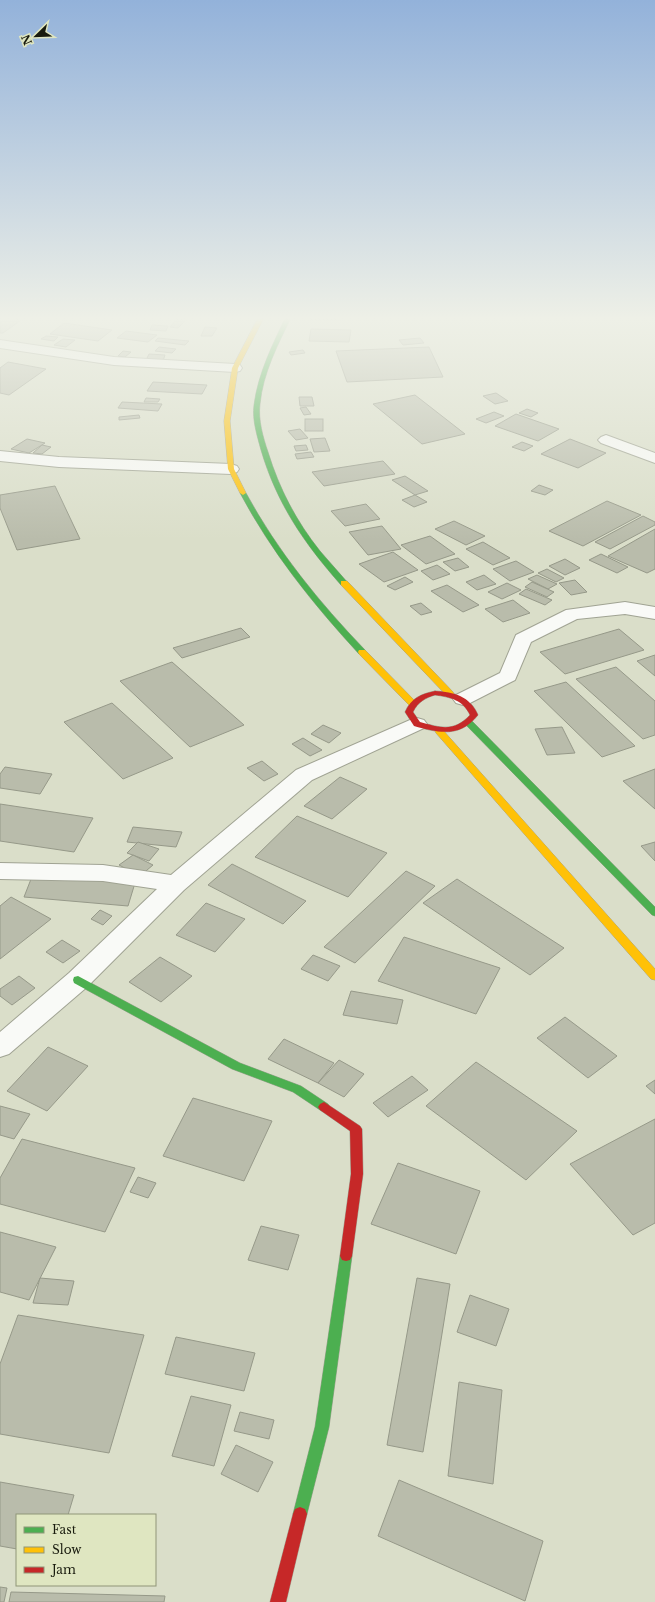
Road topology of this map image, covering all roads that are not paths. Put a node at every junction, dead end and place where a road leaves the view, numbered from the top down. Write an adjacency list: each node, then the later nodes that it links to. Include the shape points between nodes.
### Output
1 (232, 391): 6 (main road, via 227,421)
2 (261, 391): 8 (main road, via 257,424 272,481 287,512 306,540 350,589)
3 (606, 440): 5 (street)
4 (0, 456): 6 (street, via 59,462)
5 (655, 458)
6 (231, 469): 9 (main road, via 252,511 285,561 338,627)
7 (655, 613): 8 (street, via 625,608 572,614 523,639 508,676)
8 (457, 697): 9 (main road, via 435,693 421,696); 10 (main road, via 472,707 474,715)
9 (414, 714): 11 (main road); 13 (street, via 304,775)
10 (469, 723): 11 (main road, via 456,729); 14 (main road)
11 (439, 731): 15 (main road)
12 (0, 871): 13 (street, via 103,874)
13 (176, 884): 16 (street)
14 (655, 913)
15 (655, 976)
16 (78, 980): 17 (street); 18 (main road, via 236,1066 297,1089 356,1129 357,1174 322,1427)
17 (0, 1047)
18 (278, 1602)

